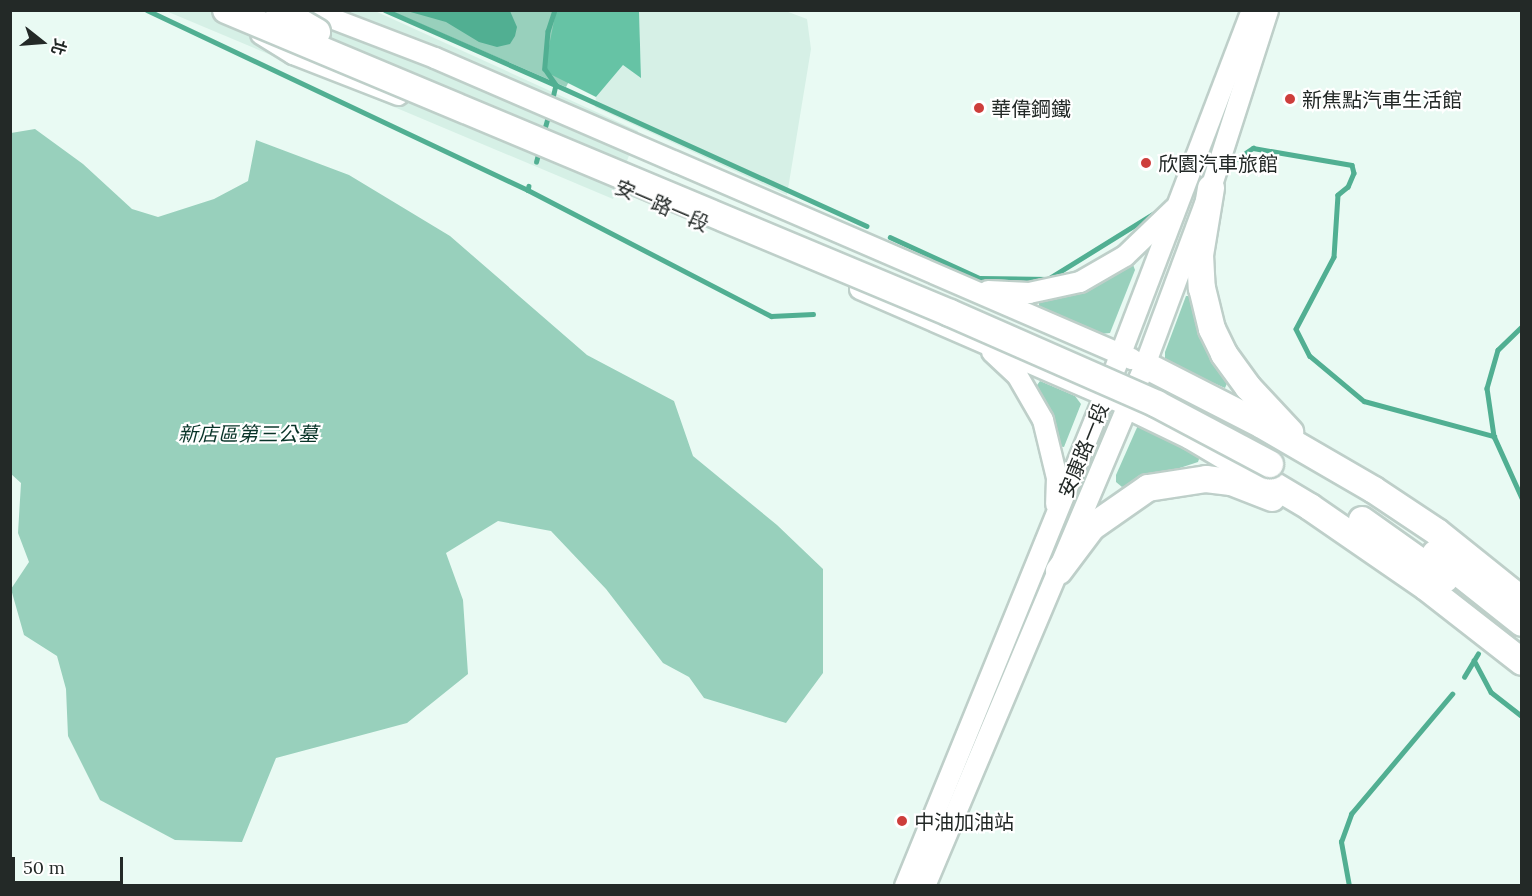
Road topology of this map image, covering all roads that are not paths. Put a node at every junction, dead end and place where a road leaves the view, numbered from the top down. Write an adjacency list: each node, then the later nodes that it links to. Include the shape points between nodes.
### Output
1 (222, 10): 10 (street, 安一路一段, bridge, via 293,54)
2 (226, 10): 17 (highway, bridge, via 951,313)
3 (279, 10): 17 (highway, bridge, via 317,32 973,306 1150,385)
4 (310, 10): 9 (street, via 435,58)
5 (1252, 10): 8 (street, 安康路一段)
6 (1268, 10): 7 (street, 安康路一段)
7 (1211, 188): 14 (street, 安康路一段); 18 (highway, via 1200,255 1202,288 1212,329 1248,387 1298,439)
8 (1180, 203): 11 (street, via 1125,256 1080,282 1029,293); 13 (street, 安康路一段)
9 (873, 248): 10 (street); 11 (street)
10 (856, 287): 12 (street, 安一路一段)
11 (972, 290): 13 (street)
12 (976, 339): 15 (street, 安一路一段); 19 (street, via 1017,375 1043,420 1057,478)
13 (1121, 354): 14 (street); 15 (street, 安康路一段)
14 (1145, 365): 16 (street, 安康路一段); 18 (highway)
15 (1105, 395): 16 (street, 安一路一段); 19 (street, 安康路一段)
16 (1129, 406): 20 (highway, via 1241,465); 21 (street, 安康路一段)
17 (1273, 458): 23 (highway, via 1395,525); 24 (highway, via 1398,544)
18 (1328, 462): 22 (highway, via 1437,532)
19 (1056, 516): 26 (street, 安康路一段)
20 (1360, 540): 21 (highway, via 1230,482 1184,479 1148,488 1109,512 1075,547); 25 (highway)
21 (1059, 571): 27 (street, 安康路一段)
22 (1521, 600)
23 (1521, 623)
24 (1521, 641)
25 (1521, 662)
26 (905, 885)
27 (925, 885)

